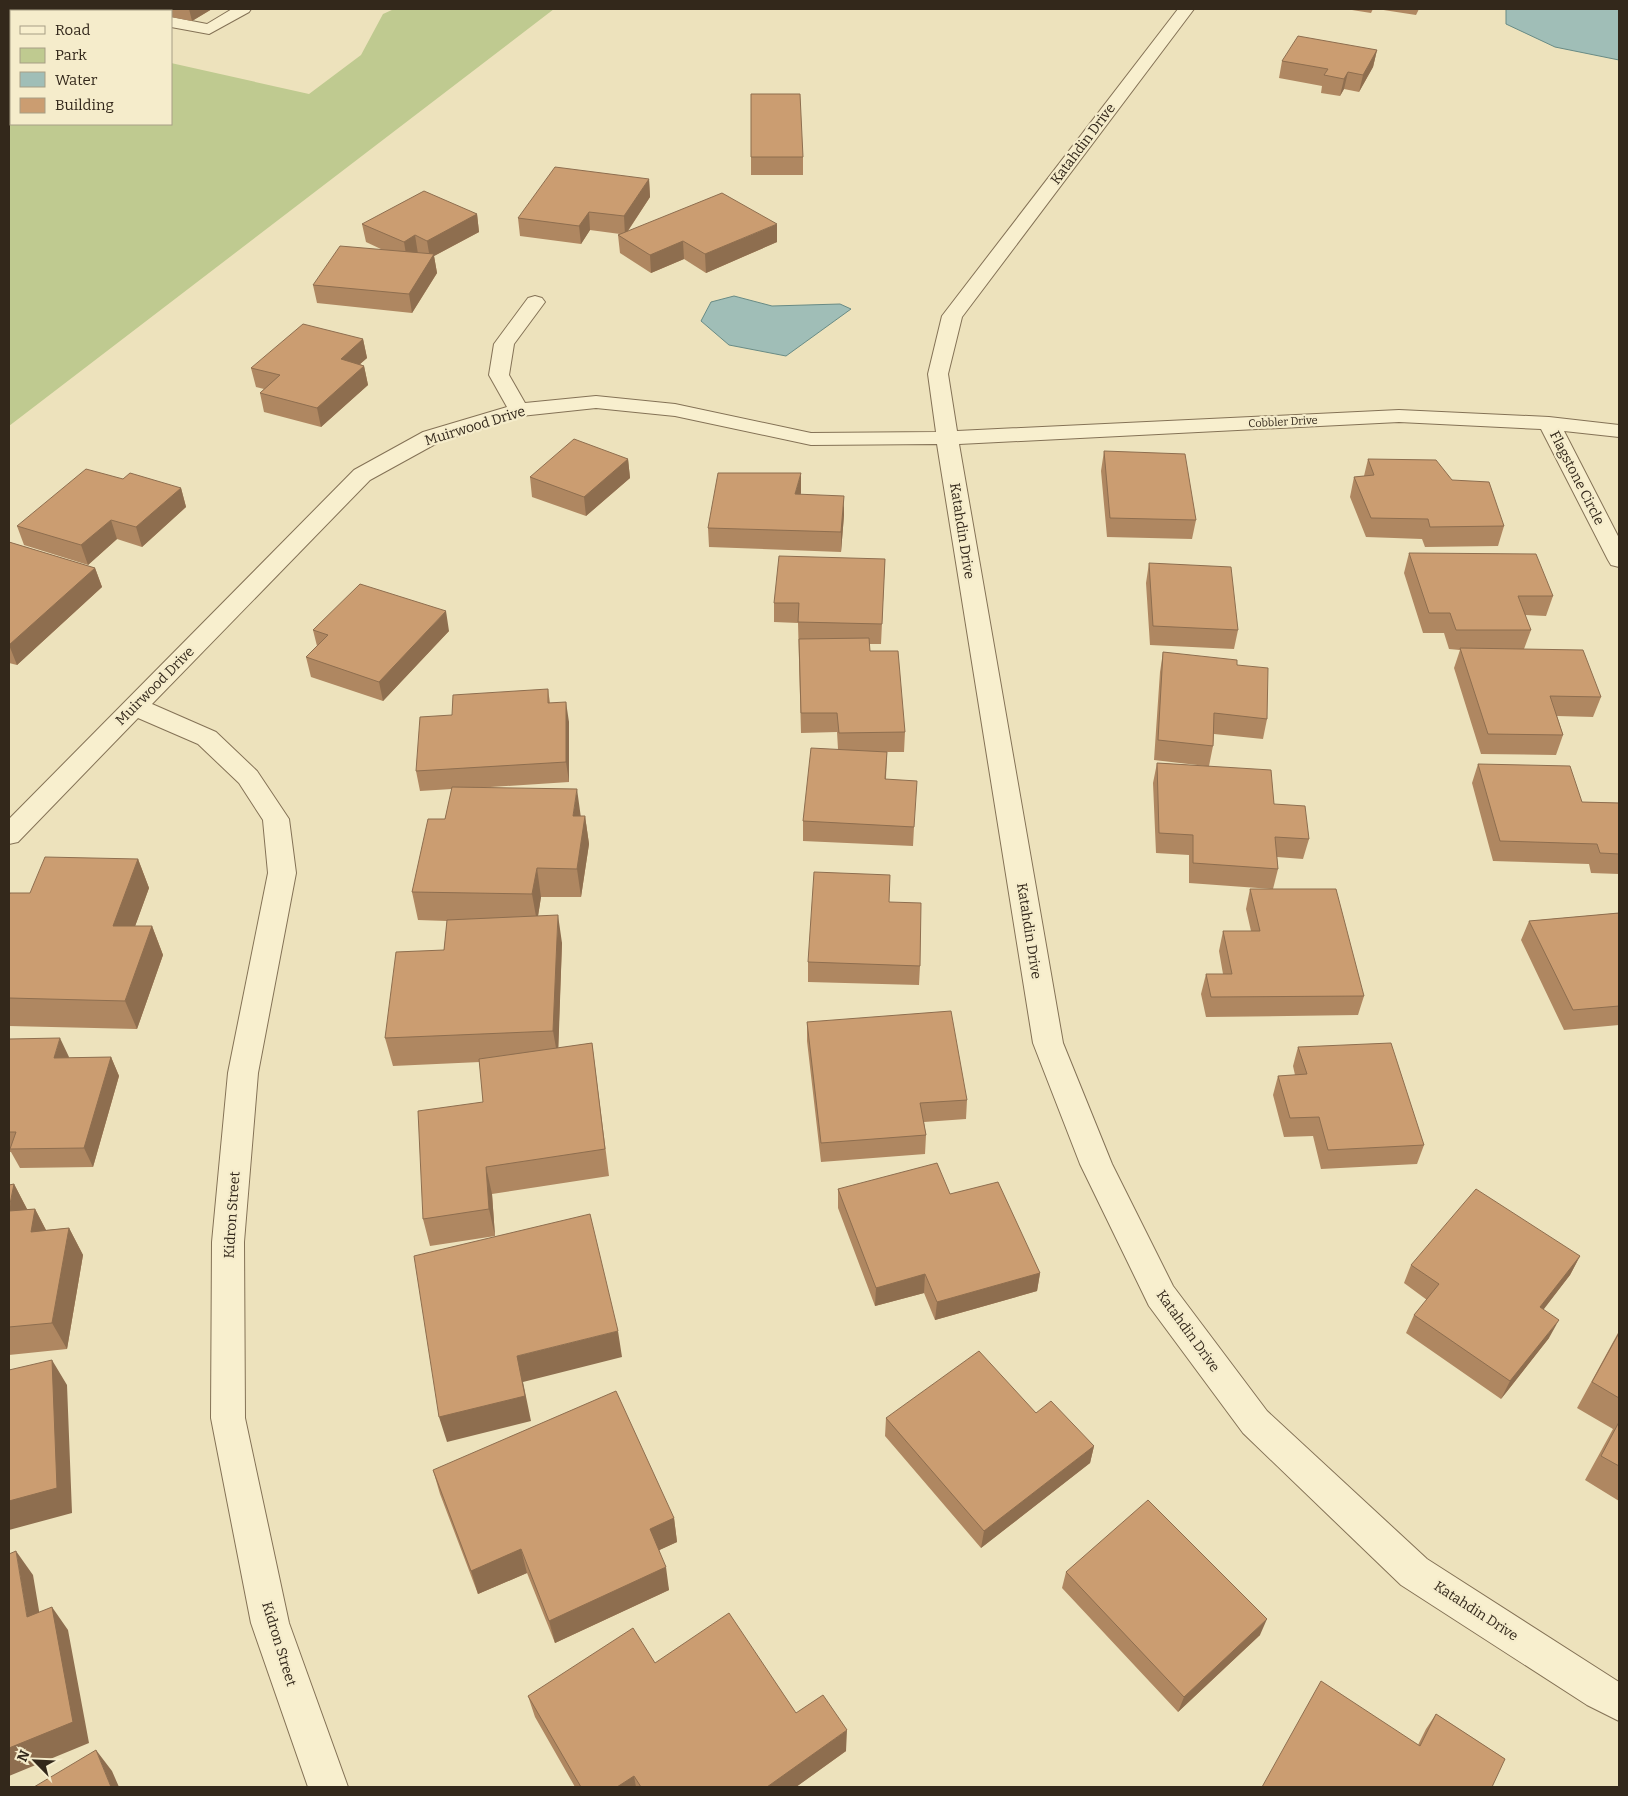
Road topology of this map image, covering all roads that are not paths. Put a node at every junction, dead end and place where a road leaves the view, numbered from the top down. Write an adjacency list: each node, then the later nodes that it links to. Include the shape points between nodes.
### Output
1 (243, 9): 3 (street, via 209,29)
2 (1186, 9): 8 (street, Katahdin Drive, via 952,316 938,374)
3 (172, 22)
4 (535, 302): 5 (street, via 504,344 500,368 499,375)
5 (519, 410): 8 (street, Muirwood Drive, via 596,402 675,410 811,439); 10 (street, Muirwood Drive, via 431,437 362,475)
6 (1549, 423): 7 (street, Cobbler Drive); 8 (street, Cobbler Drive, via 1398,416); 9 (street, Flagstone Circle)
7 (1619, 432)
8 (947, 438): 12 (street, Katahdin Drive, via 1048,1044 1096,1164 1161,1296 1255,1422 1414,1572)
9 (1619, 560)
10 (135, 707): 11 (street, Muirwood Drive); 13 (street, Kidron Street, via 207,738 248,777 276,820 282,873 243,1073 228,1242 228,1418 270,1623)
11 (9, 834)
12 (1619, 1702)
13 (328, 1787)

